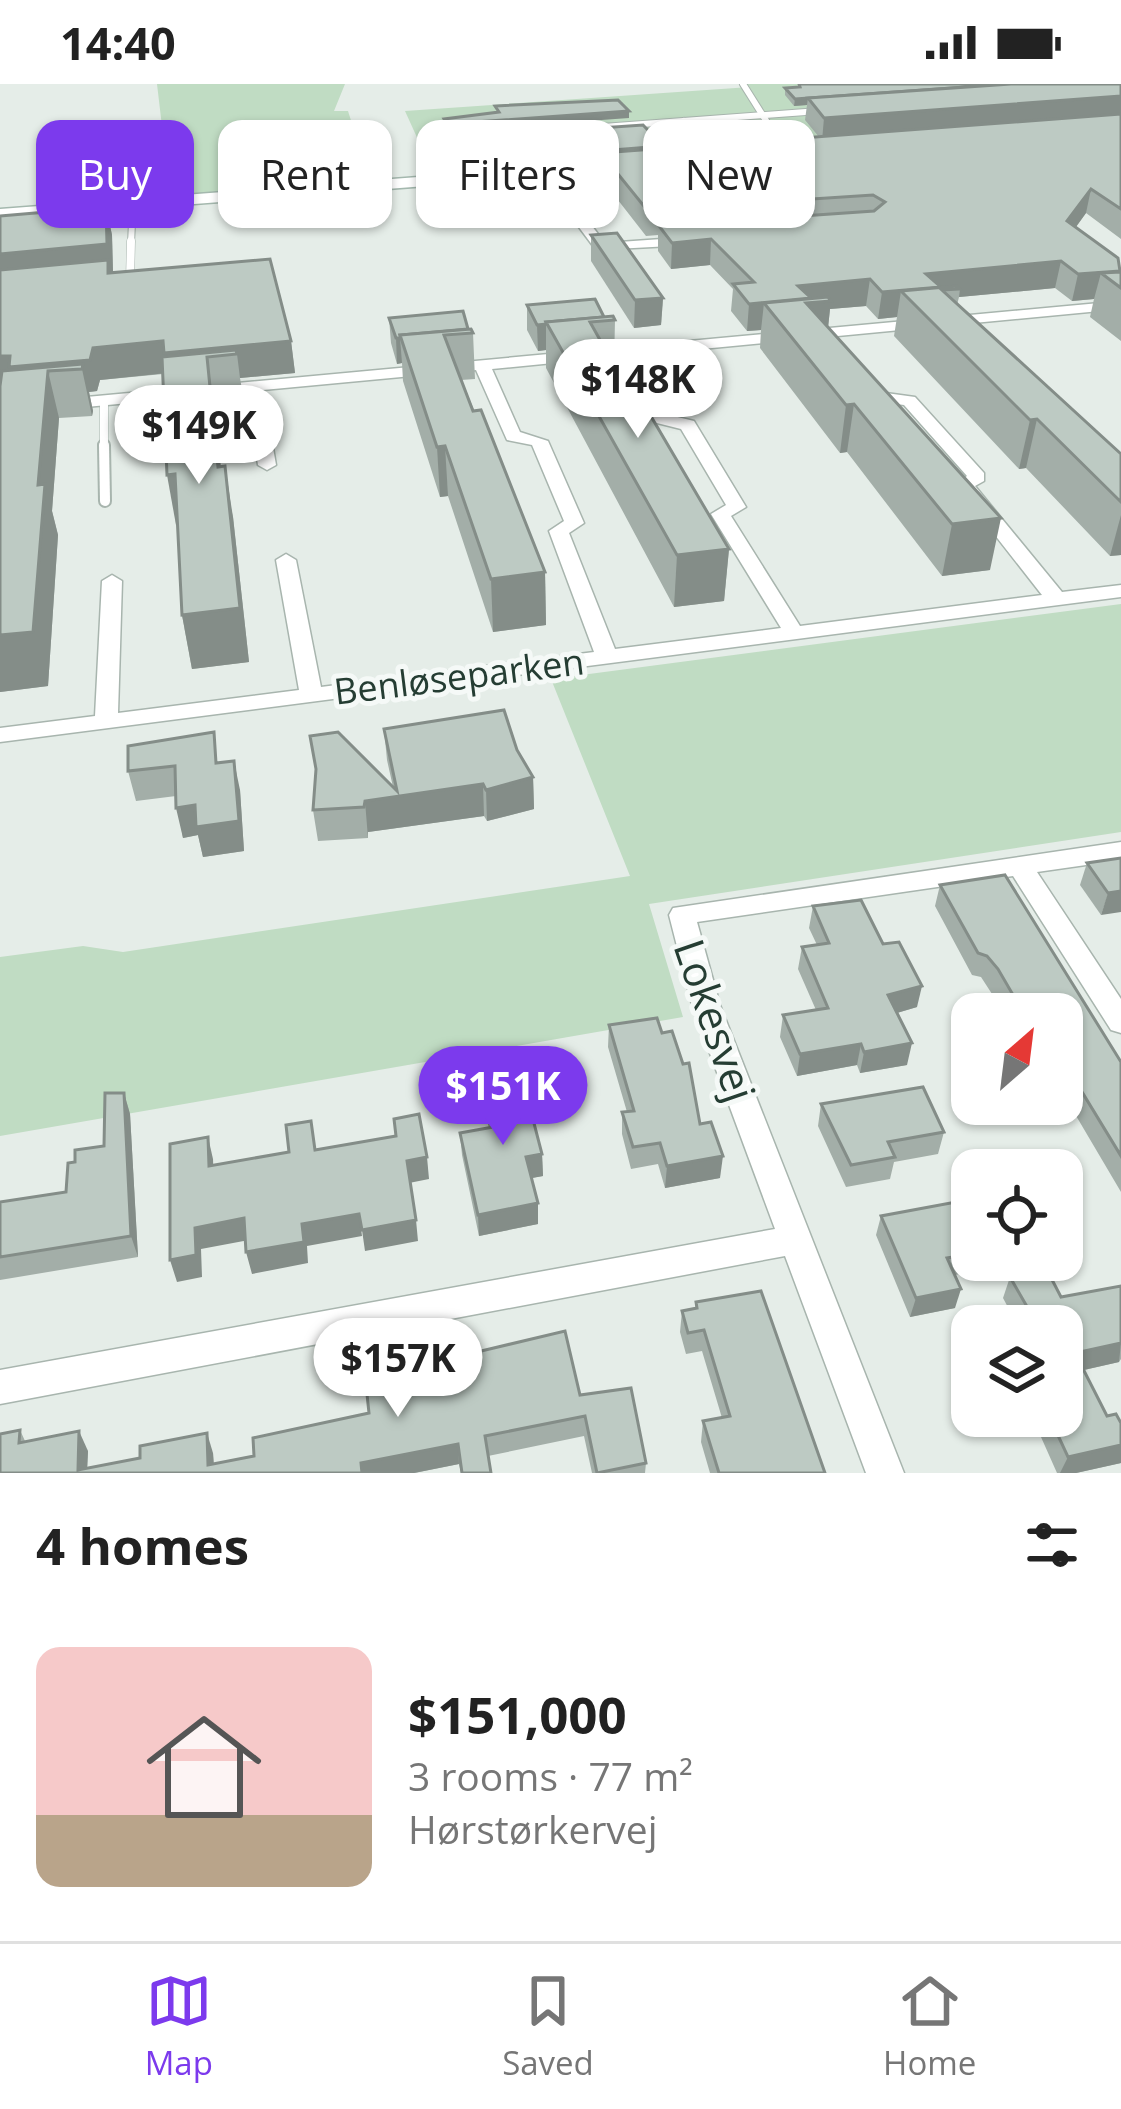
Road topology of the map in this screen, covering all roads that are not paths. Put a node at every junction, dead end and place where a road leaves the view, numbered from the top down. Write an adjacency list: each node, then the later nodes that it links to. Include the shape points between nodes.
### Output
1 (743, 84): 3 (lane)
2 (829, 110): 3 (lane)
3 (761, 115): 4 (lane); 5 (lane)
4 (696, 120)
5 (764, 120)
6 (218, 197): 7 (street)
7 (0, 214)
8 (132, 228): 11 (lane, via 135,279)
9 (587, 228): 10 (street, via 601,247)
10 (713, 239)
11 (108, 282)
12 (1121, 305): 13 (street)
13 (955, 321): 14 (street); 15 (street)
14 (972, 337)
15 (843, 349): 16 (street); 26 (street, via 881,397 909,401 978,478 964,484)
16 (620, 352): 17 (street); 27 (street, via 658,418 688,425 737,507 720,514)
17 (482, 365): 18 (street); 28 (street, Benløseparken, via 512,436 538,441 574,524 559,531)
18 (254, 387): 19 (street); 21 (street)
19 (104, 401): 20 (street); 22 (lane)
20 (0, 410)
21 (267, 465)
22 (105, 501)
23 (286, 560): 29 (street, Benløseparken)
24 (112, 580): 30 (street)
25 (1121, 591): 26 (street, Benløseparken)
26 (1056, 599): 27 (street, Benløseparken)
27 (794, 633): 28 (street, Benløseparken)
28 (607, 657): 29 (street, Benløseparken)
29 (311, 695): 30 (street, Benløseparken)
30 (106, 722): 31 (street, Benløseparken)
31 (0, 735)
32 (1121, 851): 33 (street, Lokesvej)
33 (1020, 866): 34 (street); 35 (street, Lokesvej, via 682,915 706,1005)
34 (1121, 1022)
35 (797, 1239): 36 (street); 37 (street, Lokesvej)
36 (0, 1387)
37 (885, 1473)

